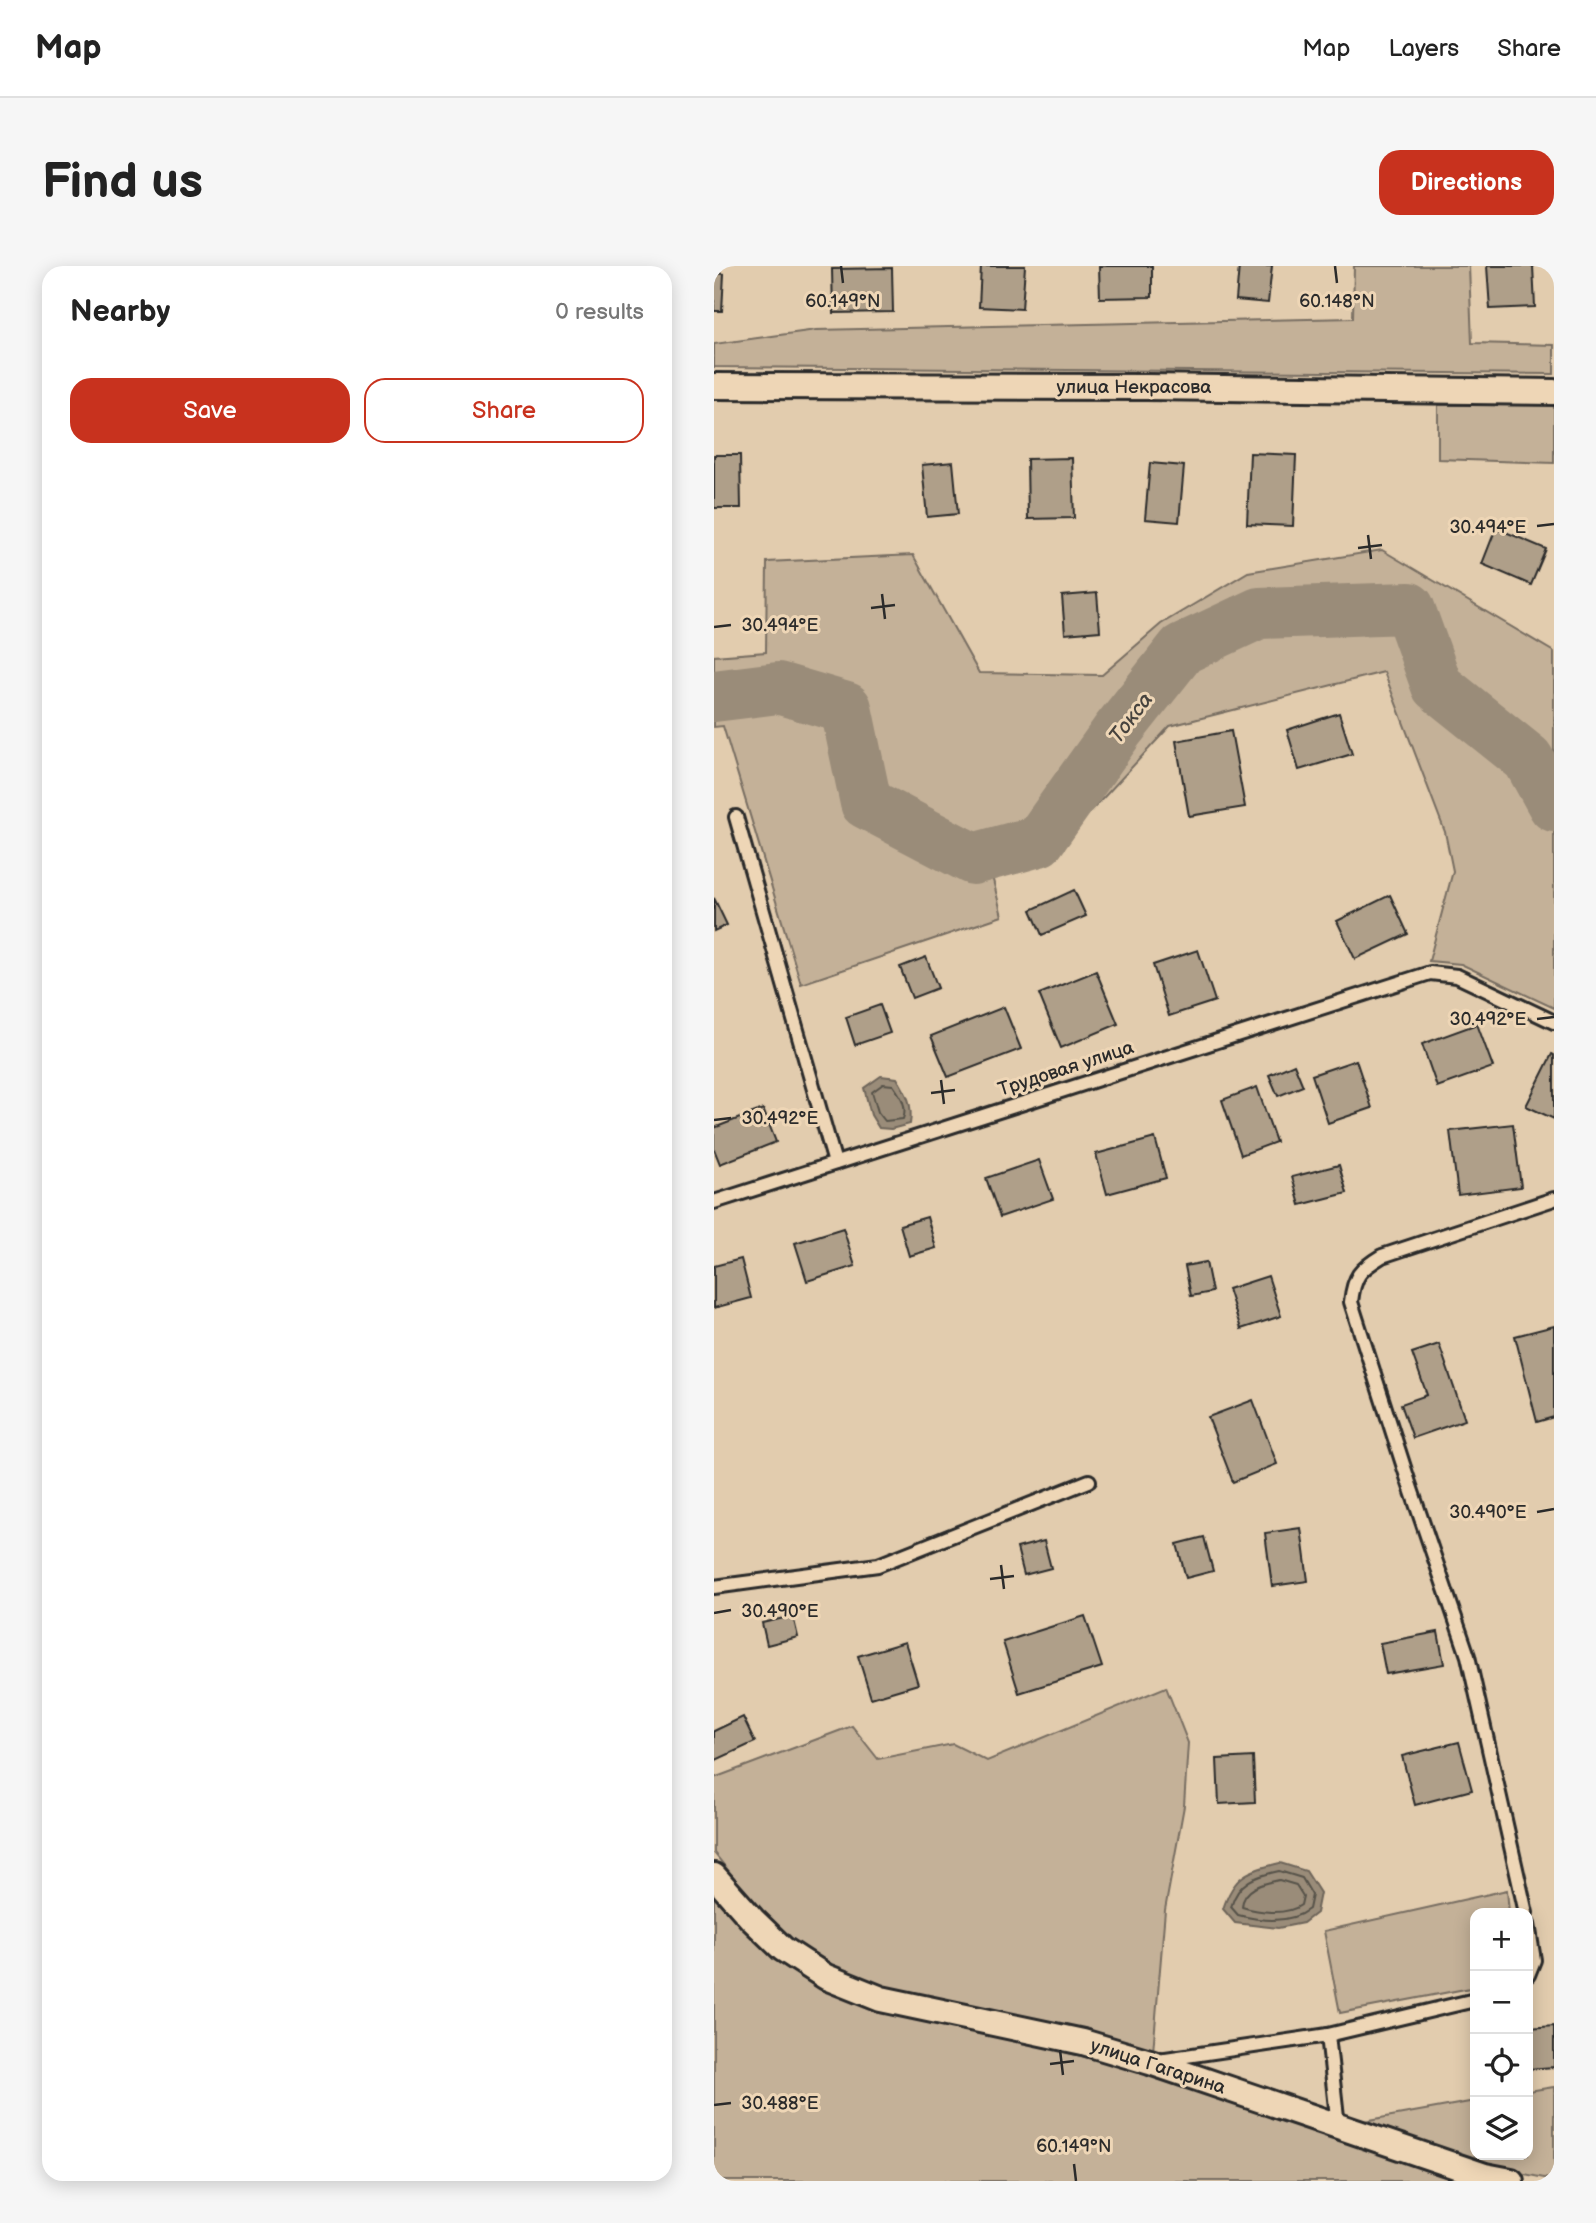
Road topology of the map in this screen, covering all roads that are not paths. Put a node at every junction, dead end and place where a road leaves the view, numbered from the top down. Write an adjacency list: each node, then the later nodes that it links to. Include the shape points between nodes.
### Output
1 (714, 386): 2 (street, улица Некрасова)
2 (1554, 392)
3 (736, 817): 5 (lane)
4 (1554, 1022): 5 (lane, Трудовая улица, via 1457,976 1430,973)
5 (835, 1163): 7 (lane, Трудовая улица)
6 (1554, 1199): 11 (lane, via 1382,1256 1353,1281 1351,1302 1468,1656)
7 (714, 1202)
8 (1089, 1481): 9 (lane, via 878,1565)
9 (714, 1587)
10 (714, 1876): 14 (street, улица Гагарина, via 783,1949 826,1977 881,1998 1083,2042)
11 (1525, 1908)
12 (1470, 2001): 13 (lane)
13 (1328, 2035): 14 (lane); 15 (lane)
14 (1150, 2062): 15 (street, улица Гагарина)
15 (1338, 2126): 16 (street, улица Гагарина)
16 (1511, 2181)

